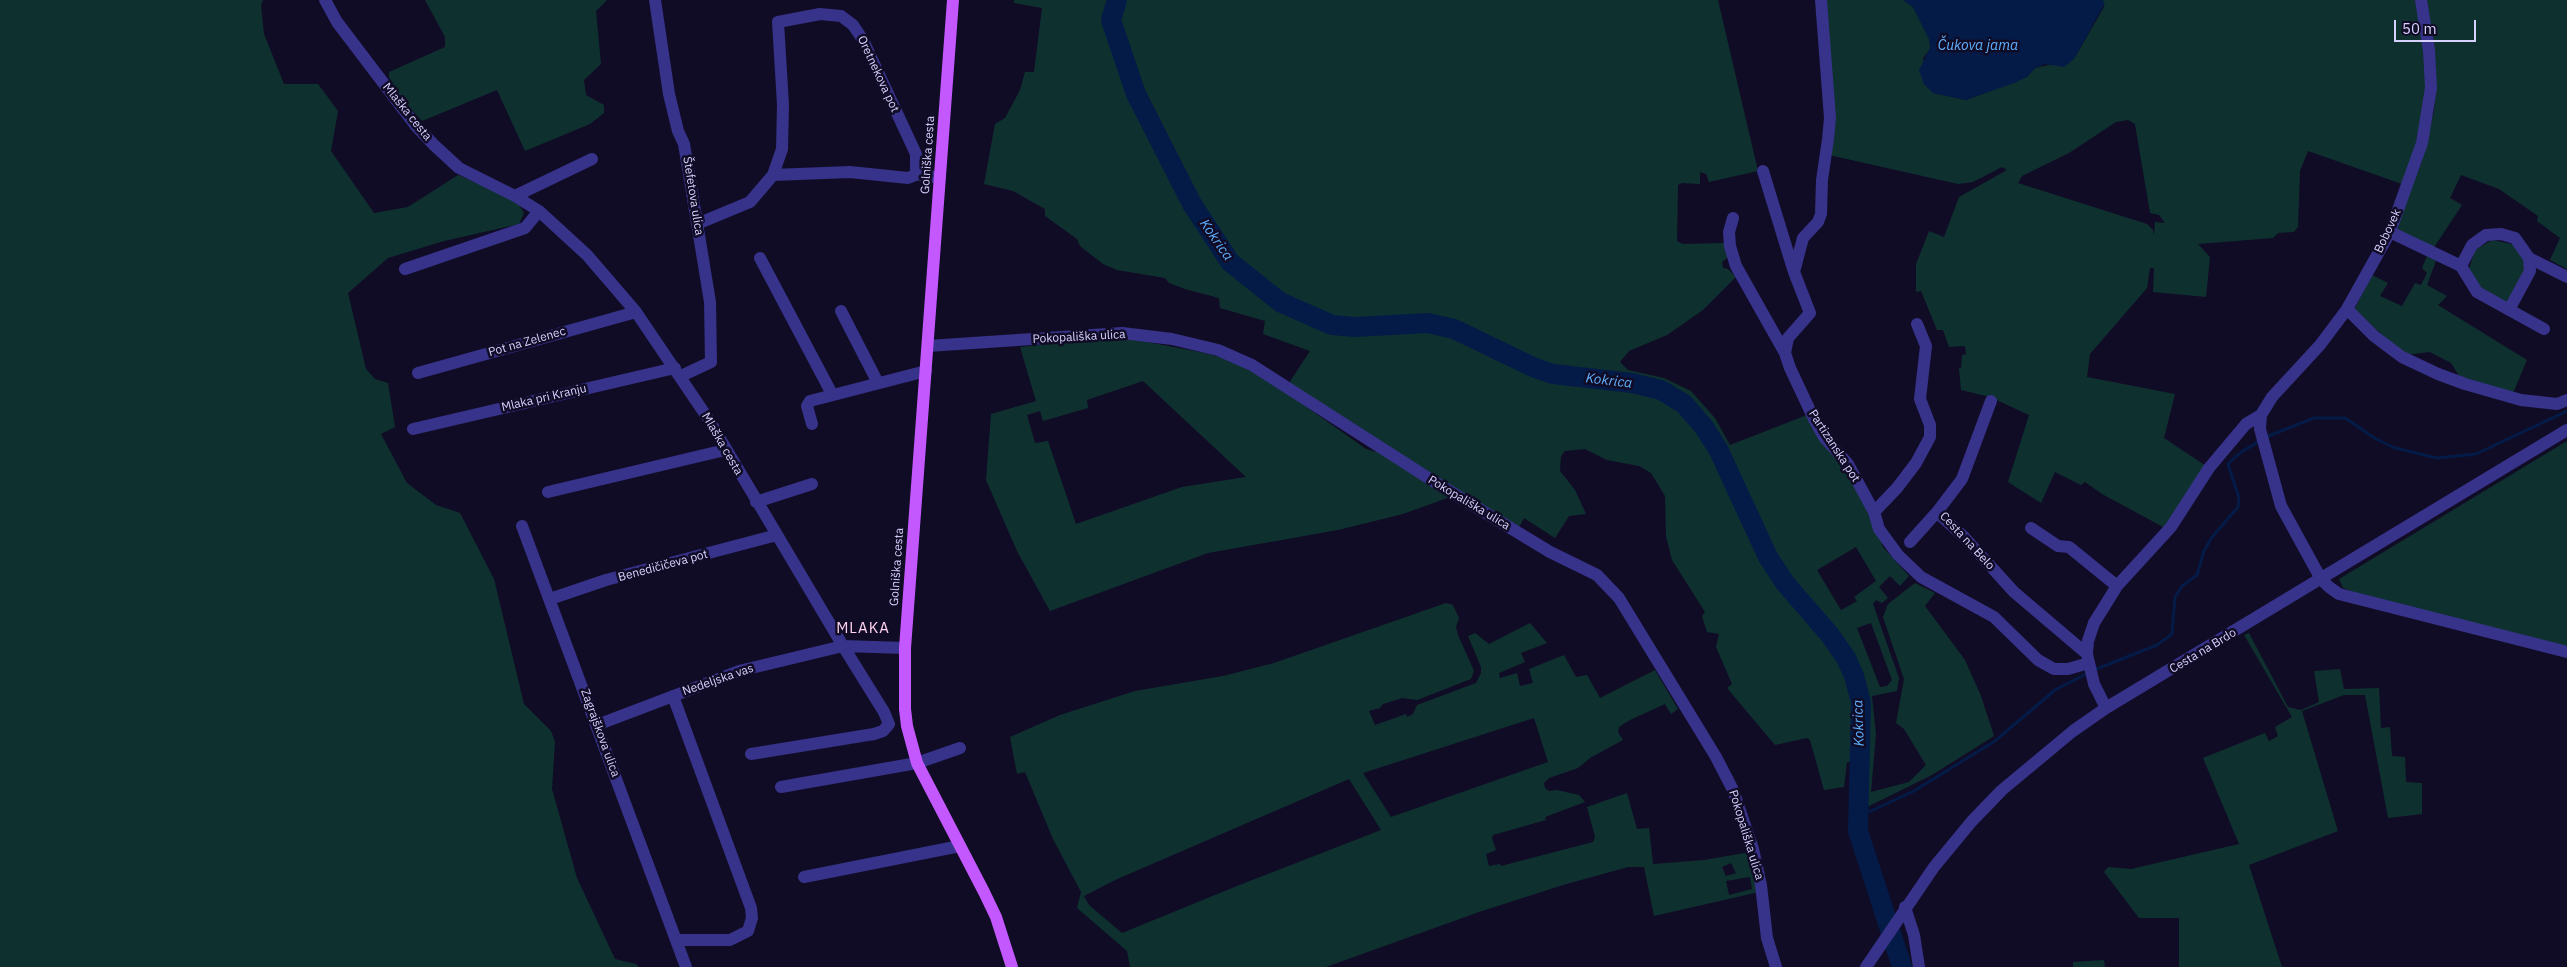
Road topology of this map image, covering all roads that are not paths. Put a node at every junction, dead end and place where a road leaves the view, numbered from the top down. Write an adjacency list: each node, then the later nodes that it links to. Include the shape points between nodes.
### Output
1 (326, 0): 11 (street, Mlaška cesta, via 342,29 434,145 459,168)
2 (655, 0): 14 (street, Štefetova ulica, via 669,94 684,144)
3 (953, 0): 10 (main road, Golniška cesta)
4 (1820, 0): 20 (street, via 1830,118 1821,214 1803,238)
5 (2421, 0): 15 (street, Bobovek, via 2431,88 2422,143)
6 (592, 159): 11 (street)
7 (1763, 171): 20 (street)
8 (918, 174): 9 (street, via 908,178 850,172); 9 (street, Oretnekova pot, via 916,154 863,40 841,16 820,14 778,22 782,149); 10 (street)
9 (773, 175): 14 (street, Oretnekova pot, via 750,202)
10 (940, 178): 28 (main road, Golniška cesta)
11 (514, 196): 12 (street, Mlaška cesta)
12 (539, 211): 19 (street, via 525,228); 25 (street, Mlaška cesta, via 576,243)
13 (1733, 218): 29 (street, Partizanska pot, via 1729,232 1736,266)
14 (698, 224): 32 (street, Štefetova ulica, via 710,302 711,362)
15 (2390, 232): 18 (street); 22 (street, Bobovek)
16 (760, 258): 34 (street)
17 (2529, 258): 18 (street, via 2515,238 2501,234 2486,235 2472,245); 21 (street); 23 (street, via 2530,271)
18 (2461, 266): 23 (street, via 2477,292)
19 (405, 269)
20 (1794, 272): 29 (street, via 1810,313 1788,338)
21 (2567, 277)
22 (2347, 309): 35 (street, via 2374,336 2402,357 2438,374 2521,400 2557,404); 37 (street, Bobovek, via 2320,345 2272,397)
23 (2509, 310): 27 (street)
24 (841, 311): 33 (street)
25 (636, 312): 31 (street, Pot na Zelenec); 32 (street, Mlaška cesta)
26 (1916, 324): 45 (street, via 1926,346 1920,399 1930,425 1930,437 1898,488)
27 (2544, 329)
28 (928, 346): 30 (main road, Golniška cesta); 72 (street, Pokopališka ulica, via 1122,333 1172,339 1218,350 1252,365 1441,486 1550,552 1597,575 1619,598 1733,790 1762,885 1767,938)
29 (1785, 353): 45 (street, Partizanska pot, via 1824,437 1848,464)
30 (926, 371): 33 (street); 55 (main road, Golniška cesta)
31 (418, 372)
32 (678, 372): 39 (street, Mlaka pri Kranju); 41 (street, Mlaška cesta)
33 (878, 383): 34 (street)
34 (832, 394): 38 (street, via 810,401 807,406)
35 (2567, 400)
36 (1991, 401): 46 (street, Cesta na Belo, via 1962,480)
37 (2261, 415): 51 (street, Bobovek, via 2265,452 2281,506); 52 (street, via 2246,424 2224,450 2171,527)
38 (812, 424)
39 (413, 429)
40 (2567, 430): 51 (street, Cesta na Brdo)
41 (726, 450): 43 (street); 44 (street, Mlaška cesta)
42 (812, 484): 44 (street)
43 (548, 492)
44 (756, 502): 49 (street, Mlaška cesta)
45 (1874, 512): 57 (street, Partizanska pot, via 1879,529 1898,555 1921,577 1994,617 2038,660 2054,669 2068,669)
46 (1937, 512): 50 (street); 57 (street, Cesta na Belo, via 2014,592)
47 (522, 526): 53 (street, Zagrajškova ulica)
48 (2031, 528): 52 (street, via 2058,546 2070,547)
49 (777, 535): 53 (street, Benedičičeva pot, via 606,580); 54 (street, Mlaška cesta)
50 (1910, 542)
51 (2321, 580): 56 (street, via 2339,594); 59 (street, Cesta na Brdo)
52 (2118, 586): 57 (street, via 2094,623 2088,641)
53 (550, 599): 60 (street, Zagrajškova ulica)
54 (843, 646): 55 (street); 58 (street, Nedeljska vas, via 738,671); 62 (street, via 889,721 888,728 874,734)
55 (905, 648): 63 (main road, Golniška cesta, via 905,709)
56 (2567, 652)
57 (2088, 658): 59 (street, via 2094,684)
58 (673, 696): 60 (street, Nedeljska vas); 68 (street, via 752,918 748,931 730,940)
59 (2106, 708): 67 (street, Cesta na Brdo, via 2002,790 1950,847)
60 (597, 725): 68 (street, Zagrajškova ulica)
61 (960, 748): 63 (street)
62 (751, 754)
63 (917, 763): 64 (street); 65 (main road, Golniška cesta)
64 (781, 786)
65 (960, 846): 66 (street); 71 (main road, Golniška cesta, via 996,917)
66 (804, 877)
67 (1905, 907): 73 (street, Cesta na Brdo); 74 (street)
68 (677, 940): 69 (street, Zagrajškova ulica)
69 (686, 967)
70 (1004, 967): 71 (street)
71 (1012, 967)
72 (1776, 967)
73 (1866, 967)
74 (1919, 967)

